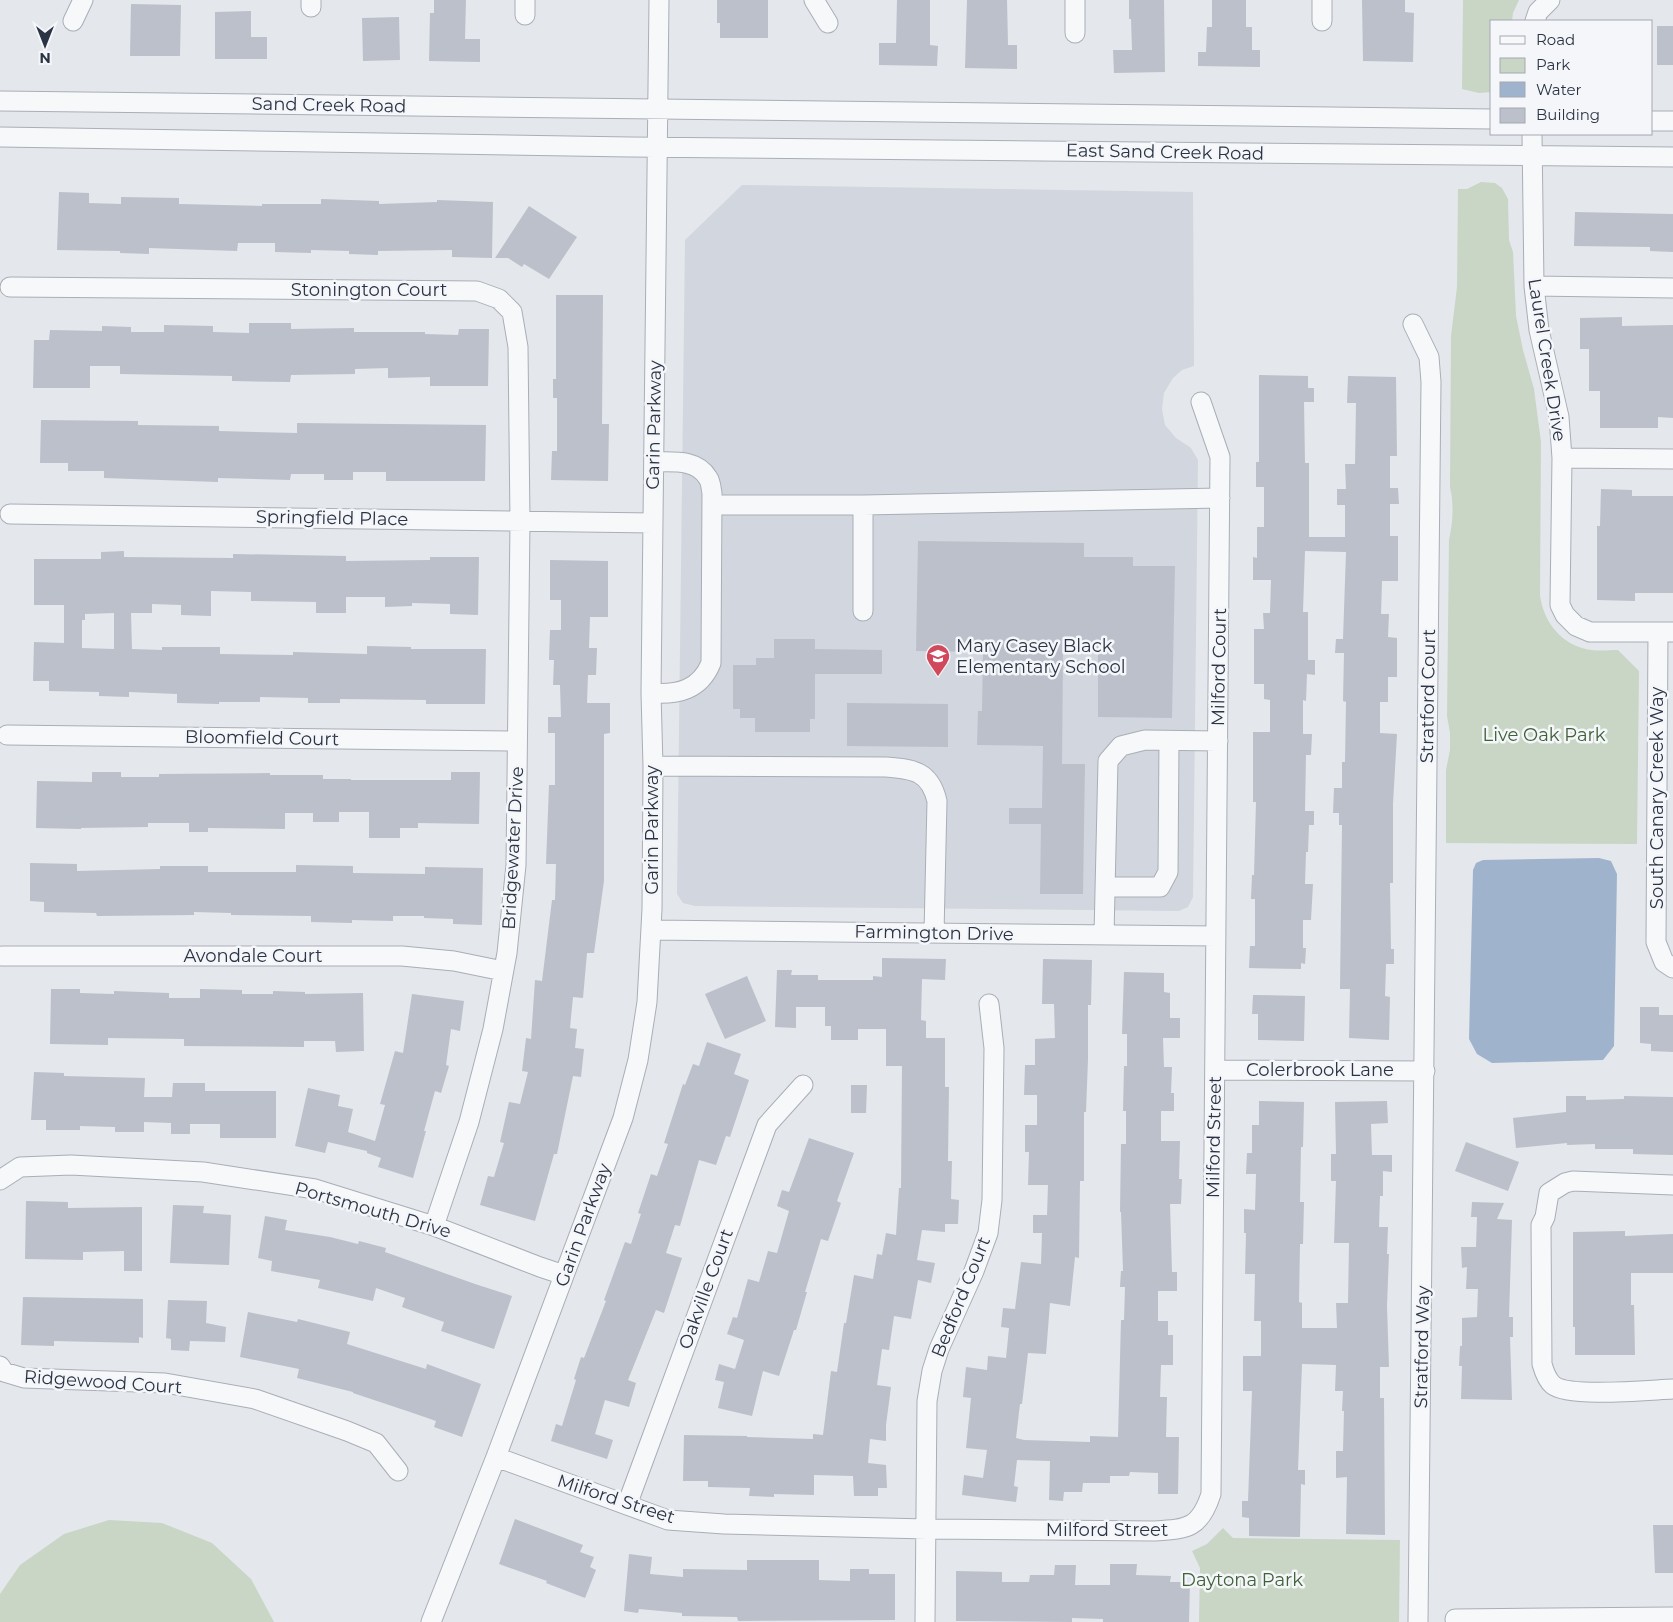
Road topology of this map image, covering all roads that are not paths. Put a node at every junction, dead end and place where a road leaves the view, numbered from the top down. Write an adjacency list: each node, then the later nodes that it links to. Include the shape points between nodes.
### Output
1 (83, 0): 7 (street)
2 (660, 0): 13 (street, Garin Parkway)
3 (814, 0): 10 (street)
4 (1075, 0): 11 (street)
5 (1322, 0): 8 (street)
6 (1550, 0): 9 (street, via 1538,12)
7 (73, 20)
8 (1322, 20)
9 (1535, 20)
10 (828, 23)
11 (1075, 33)
12 (0, 101): 13 (street, Sand Creek Road)
13 (659, 110): 14 (street, East Sand Creek Road); 19 (street, Garin Parkway)
14 (1490, 119)
15 (1653, 121): 16 (street)
16 (1673, 121)
17 (1532, 135): 20 (street, Laurel Creek Drive)
18 (0, 137): 19 (street, Sand Creek Road)
19 (658, 147): 20 (street, East Sand Creek Road); 29 (street, Garin Parkway)
20 (1532, 156): 21 (street, East Sand Creek Road); 22 (street, Laurel Creek Drive)
21 (1673, 156)
22 (1534, 286): 24 (street); 27 (street, Laurel Creek Drive, via 1539,330 1559,417)
23 (10, 287): 34 (street, Stonington Court, via 477,291 499,299 512,312 518,347)
24 (1673, 288)
25 (1413, 324): 55 (street, Stratford Court, via 1429,357 1431,382)
26 (1201, 402): 30 (street, Milford Court, via 1220,458)
27 (1562, 458): 28 (street); 37 (street, Laurel Creek Drive, via 1559,589 1565,616 1590,632)
28 (1673, 460)
29 (654, 462): 31 (street, via 689,464 699,468 709,479); 35 (street, Garin Parkway)
30 (1220, 498): 32 (street); 42 (street, Milford Court)
31 (712, 505): 32 (street); 38 (street, via 711,663 708,672 692,687 681,692)
32 (863, 505): 36 (street)
33 (10, 514): 34 (street, Springfield Place)
34 (520, 521): 35 (street, Springfield Place); 40 (street, Bridgewater Drive)
35 (653, 523): 38 (street, Garin Parkway)
36 (863, 611)
37 (1666, 632): 44 (street, South Canary Creek Way)
38 (651, 693): 43 (street, Garin Parkway)
39 (6, 735): 40 (street, Bloomfield Court)
40 (517, 741): 52 (street, Bridgewater Drive, via 516,865)
41 (1169, 741): 42 (street); 45 (street, via 1145,740 1121,746 1108,761); 45 (street, via 1168,872 1160,886)
42 (1218, 741): 49 (street, Milford Court)
43 (653, 766): 46 (street, Garin Parkway); 47 (street, via 886,767 912,770 926,778 935,792 937,811)
44 (1665, 804): 51 (street, South Canary Creek Way, via 1656,942)
45 (1105, 886): 48 (street)
46 (651, 930): 47 (street, Farmington Drive); 60 (street, Garin Parkway, via 647,1002 638,1060 622,1118)
47 (934, 933): 48 (street, Farmington Drive)
48 (1104, 935): 49 (street, Farmington Drive)
49 (1216, 936): 54 (street, Milford Street)
50 (2, 956): 52 (street, Avondale Court, via 402,956 454,961)
51 (1669, 965)
52 (503, 971): 59 (street, Bridgewater Drive, via 493,1029 468,1122)
53 (989, 1004): 66 (street, Bedford Court, via 994,1048 992,1200 988,1233 932,1371 927,1401)
54 (1215, 1070): 55 (street, Colerbrook Lane); 66 (street, Milford Street, via 1211,1494 1206,1509 1196,1523 1180,1530)
55 (1425, 1071): 72 (street, Stratford Way)
56 (803, 1085): 65 (street, Oakville Court, via 767,1125)
57 (0, 1180): 59 (street, Portsmouth Drive, via 20,1167 203,1172 315,1189)
58 (1673, 1185): 62 (street, via 1564,1183 1549,1192 1541,1225 1542,1364 1552,1384 1563,1389 1589,1392)
59 (434, 1226): 60 (street, Portsmouth Drive)
60 (564, 1275): 63 (street, Garin Parkway)
61 (0, 1366): 64 (street, Ridgewood Court, via 4,1372 24,1378 165,1383 255,1400 376,1443)
62 (1673, 1389)
63 (496, 1458): 65 (street, Milford Street); 70 (street, Garin Parkway)
64 (398, 1470)
65 (627, 1505): 66 (street, Milford Street, via 668,1520)
66 (927, 1530): 71 (street, Bedford Court)
67 (1673, 1617): 69 (street)
68 (1455, 1619): 69 (street)
69 (1544, 1620)
70 (431, 1622)
71 (926, 1622)
72 (1418, 1622)

